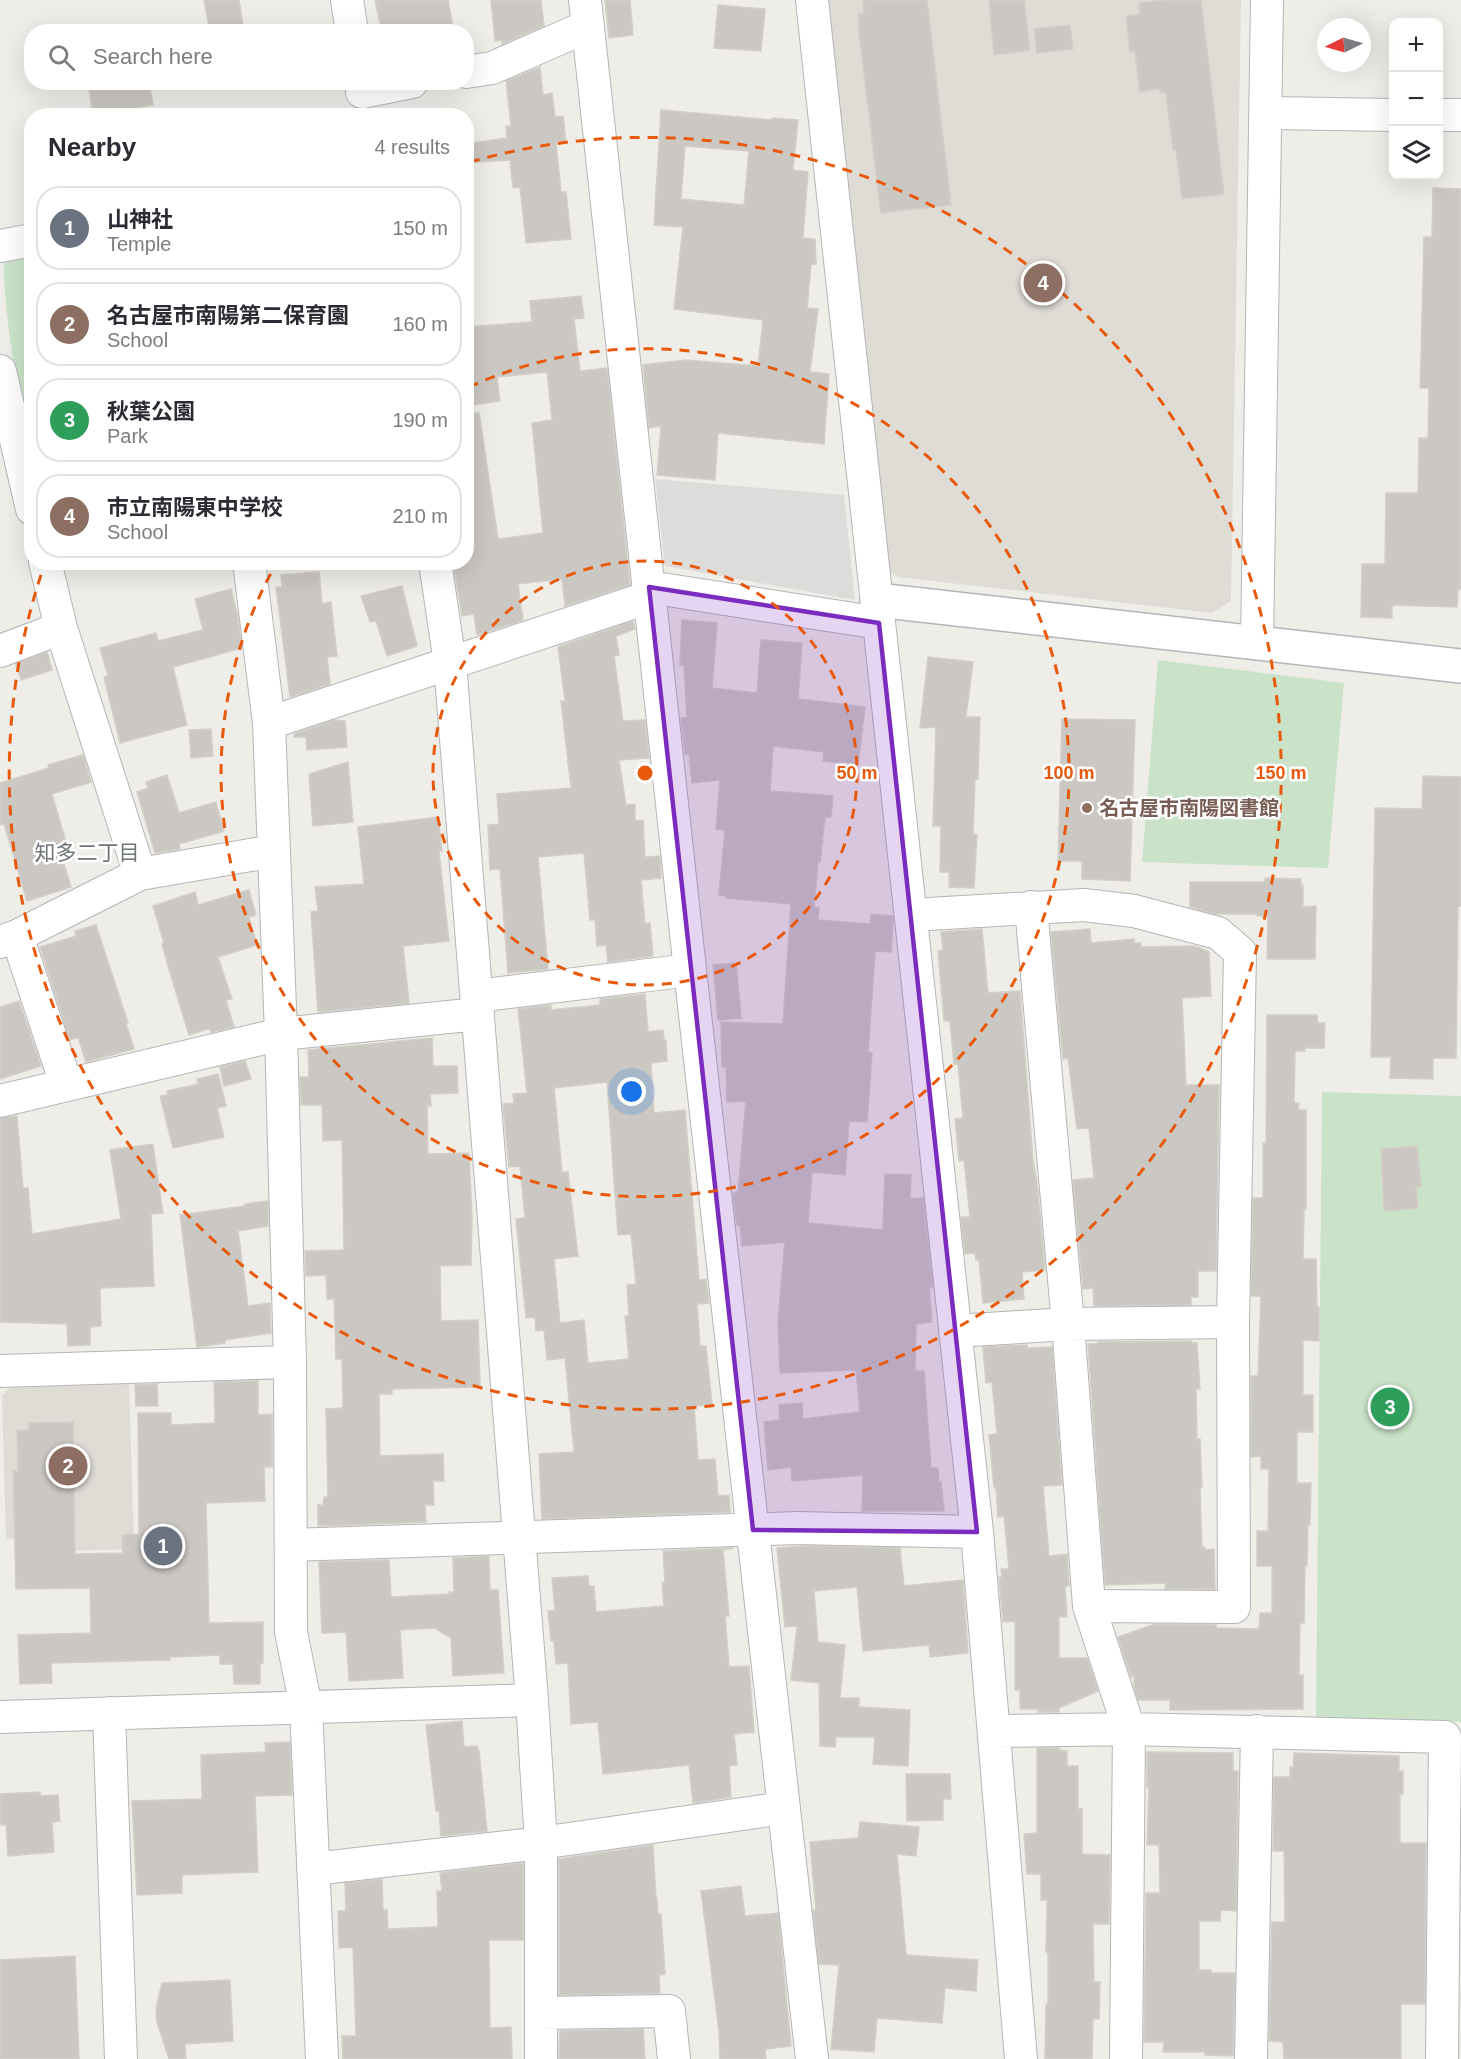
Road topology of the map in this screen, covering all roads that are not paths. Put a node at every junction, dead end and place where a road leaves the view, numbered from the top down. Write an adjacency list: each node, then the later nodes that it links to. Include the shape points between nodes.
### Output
1 (347, 0): 5 (street)
2 (812, 0): 22 (street)
3 (1267, 0): 9 (street)
4 (587, 13): 6 (street, via 492,68); 21 (street)
5 (351, 24)
6 (474, 71)
7 (385, 90): 8 (street)
8 (362, 97)
9 (1265, 113): 10 (street); 24 (street)
10 (1389, 115)
11 (1443, 115): 12 (street)
12 (1461, 116)
13 (24, 242): 14 (street)
14 (0, 246)
15 (0, 371): 16 (street)
16 (21, 423): 17 (street)
17 (24, 446)
18 (47, 570): 23 (street)
19 (250, 570): 28 (street)
20 (436, 570): 26 (street)
21 (649, 592): 22 (street); 26 (street); 34 (street)
22 (878, 611): 24 (street); 32 (street)
23 (61, 628): 25 (street); 30 (street)
24 (1257, 643): 27 (street)
25 (0, 651)
26 (450, 663): 28 (street); 35 (street)
27 (1461, 666)
28 (268, 723): 29 (street)
29 (274, 851): 30 (street); 36 (street)
30 (140, 874): 33 (street)
31 (1031, 907): 32 (street); 39 (street, via 1084,905 1134,911 1218,933 1240,952); 40 (street)
32 (910, 915): 41 (street)
33 (9, 939): 37 (street)
34 (690, 970): 35 (street); 44 (street)
35 (477, 1005): 36 (street); 46 (street)
36 (281, 1034): 37 (street); 42 (street)
37 (66, 1084): 38 (street)
38 (0, 1101)
39 (1233, 1323): 40 (street); 48 (street, via 1234,1607)
40 (1068, 1324): 41 (street); 48 (street)
41 (955, 1331): 45 (street)
42 (290, 1362): 43 (street); 47 (street)
43 (0, 1371)
44 (753, 1530): 45 (street); 46 (street); 56 (street)
45 (977, 1532): 54 (street)
46 (519, 1538): 47 (street); 49 (street)
47 (291, 1545): 50 (street, via 291,1632)
48 (1089, 1606): 53 (street)
49 (532, 1700): 50 (street); 57 (street)
50 (306, 1707): 51 (street); 58 (street)
51 (109, 1713): 52 (street); 60 (street)
52 (0, 1717)
53 (1129, 1729): 54 (street); 55 (street); 66 (street)
54 (995, 1731): 65 (street)
55 (1257, 1731): 67 (street); 68 (street, via 1445,1737)
56 (784, 1808): 57 (street); 64 (street)
57 (541, 1843): 58 (street); 59 (street)
58 (314, 1869): 61 (street)
59 (542, 2013): 62 (street); 63 (street, via 669,2010)
60 (121, 2059)
61 (322, 2059)
62 (542, 2059)
63 (674, 2059)
64 (812, 2059)
65 (1021, 2059)
66 (1126, 2059)
67 (1251, 2059)
68 (1442, 2059)

